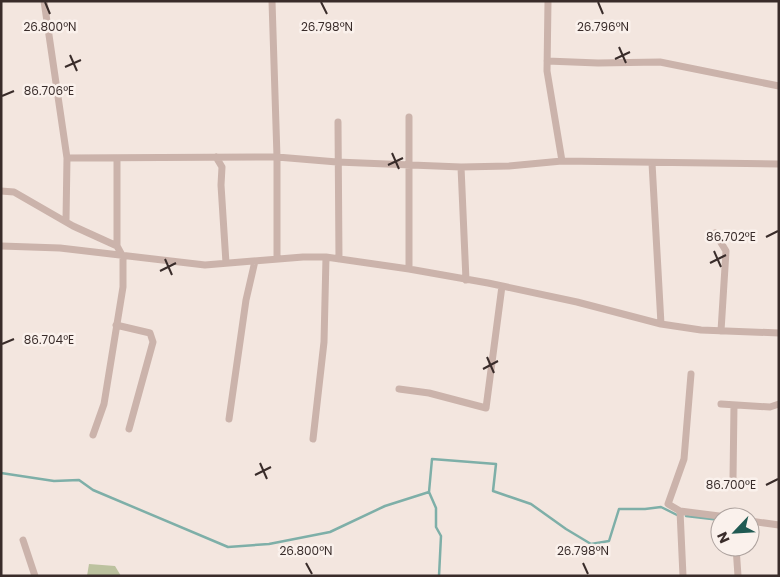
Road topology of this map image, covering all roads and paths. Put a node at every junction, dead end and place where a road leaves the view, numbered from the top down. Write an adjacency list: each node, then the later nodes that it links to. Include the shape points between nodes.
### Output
1 (44, 1): 10 (street)
2 (272, 1): 9 (street)
3 (548, 1): 4 (street)
4 (547, 60): 5 (street, via 660,62); 13 (street)
5 (779, 86)
6 (409, 117): 16 (street)
7 (338, 122): 12 (street)
8 (216, 157): 9 (street); 11 (street); 28 (street, via 222,166)
9 (277, 157): 12 (street); 25 (street)
10 (67, 158): 11 (street); 19 (street)
11 (117, 158): 22 (street)
12 (337, 162): 16 (street); 26 (street)
13 (562, 162): 14 (street); 17 (street)
14 (652, 162): 15 (street); 32 (street)
15 (779, 164)
16 (409, 166): 17 (street); 29 (street)
17 (461, 166): 30 (street)
18 (1, 191): 19 (street, via 14,192)
19 (66, 220): 22 (street)
20 (715, 233): 34 (street, via 726,251)
21 (1, 246): 23 (street, via 60,248)
22 (117, 246): 23 (street)
23 (123, 257): 28 (street, via 205,265); 33 (street, via 123,287)
24 (326, 258): 25 (street); 26 (street); 44 (street, via 324,342)
25 (277, 259): 27 (street)
26 (339, 259): 29 (street)
27 (255, 261): 28 (street); 41 (street, via 246,300)
28 (226, 263)
29 (409, 269): 30 (street)
30 (466, 280): 31 (street)
31 (502, 286): 32 (street); 37 (street, via 486,408)
32 (661, 324): 34 (street)
33 (116, 325): 42 (street, via 150,333 153,342); 43 (street, via 104,404)
34 (721, 331): 35 (street)
35 (779, 333)
36 (690, 374): 46 (street, via 684,459 668,504)
37 (399, 389)
38 (721, 404): 40 (street)
39 (779, 404): 40 (street, via 770,407)
40 (734, 405): 45 (street)
41 (229, 419)
42 (129, 429)
43 (93, 435)
44 (313, 439)
45 (733, 479)
46 (680, 511): 47 (street); 53 (street)
47 (710, 515)
48 (760, 522): 49 (street)
49 (779, 525)
50 (23, 540): 52 (street)
51 (737, 557): 54 (street)
52 (35, 576)
53 (683, 576)
54 (738, 576)

